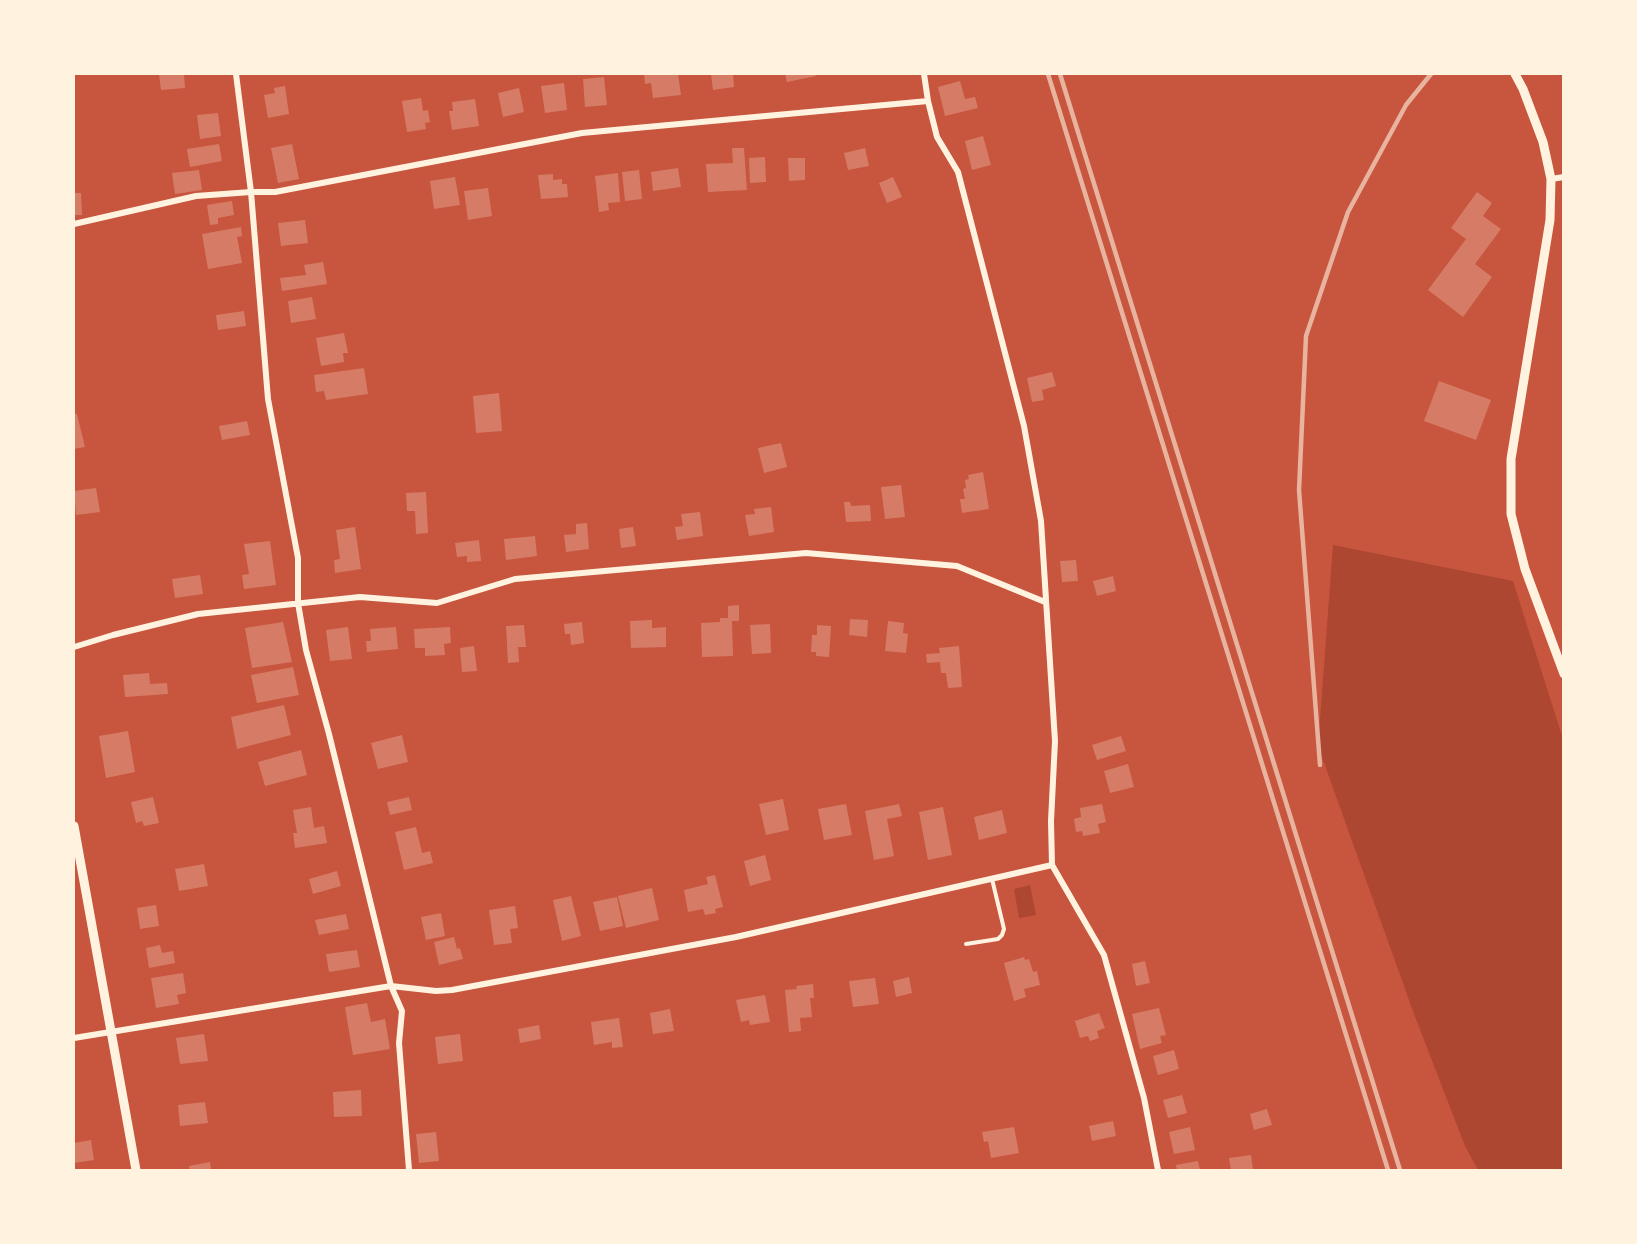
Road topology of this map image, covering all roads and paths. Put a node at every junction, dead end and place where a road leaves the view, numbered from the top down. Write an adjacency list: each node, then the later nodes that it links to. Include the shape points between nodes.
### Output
1 (236, 74): 7 (street)
2 (924, 74): 4 (street)
3 (1515, 74): 6 (street, via 1543,142)
4 (927, 101): 7 (street, via 582,133 275,192); 9 (street, via 937,137 958,172 1024,426 1041,521)
5 (1563, 177): 6 (street)
6 (1551, 179): 12 (street, via 1550,220 1511,459 1511,514 1525,569)
7 (251, 192): 8 (street, via 196,196); 10 (street, via 268,399 298,558)
8 (74, 224)
9 (1045, 602): 10 (street, via 957,566 806,553 515,579 437,603 360,597); 14 (street, via 1055,741)
10 (298, 603): 11 (street, via 198,614); 17 (street, via 306,650)
11 (74, 647)
12 (1563, 674)
13 (74, 826): 18 (street)
14 (1052, 865): 15 (street); 22 (street, via 1104,955 1144,1098)
15 (992, 878): 16 (lane, via 1004,929 1002,935); 17 (street, via 736,937 452,990)
16 (966, 944)
17 (392, 986): 18 (street); 21 (street, via 402,1011 399,1043)
18 (112, 1031): 19 (street); 20 (street)
19 (74, 1038)
20 (136, 1170)
21 (409, 1170)
22 (1158, 1170)

